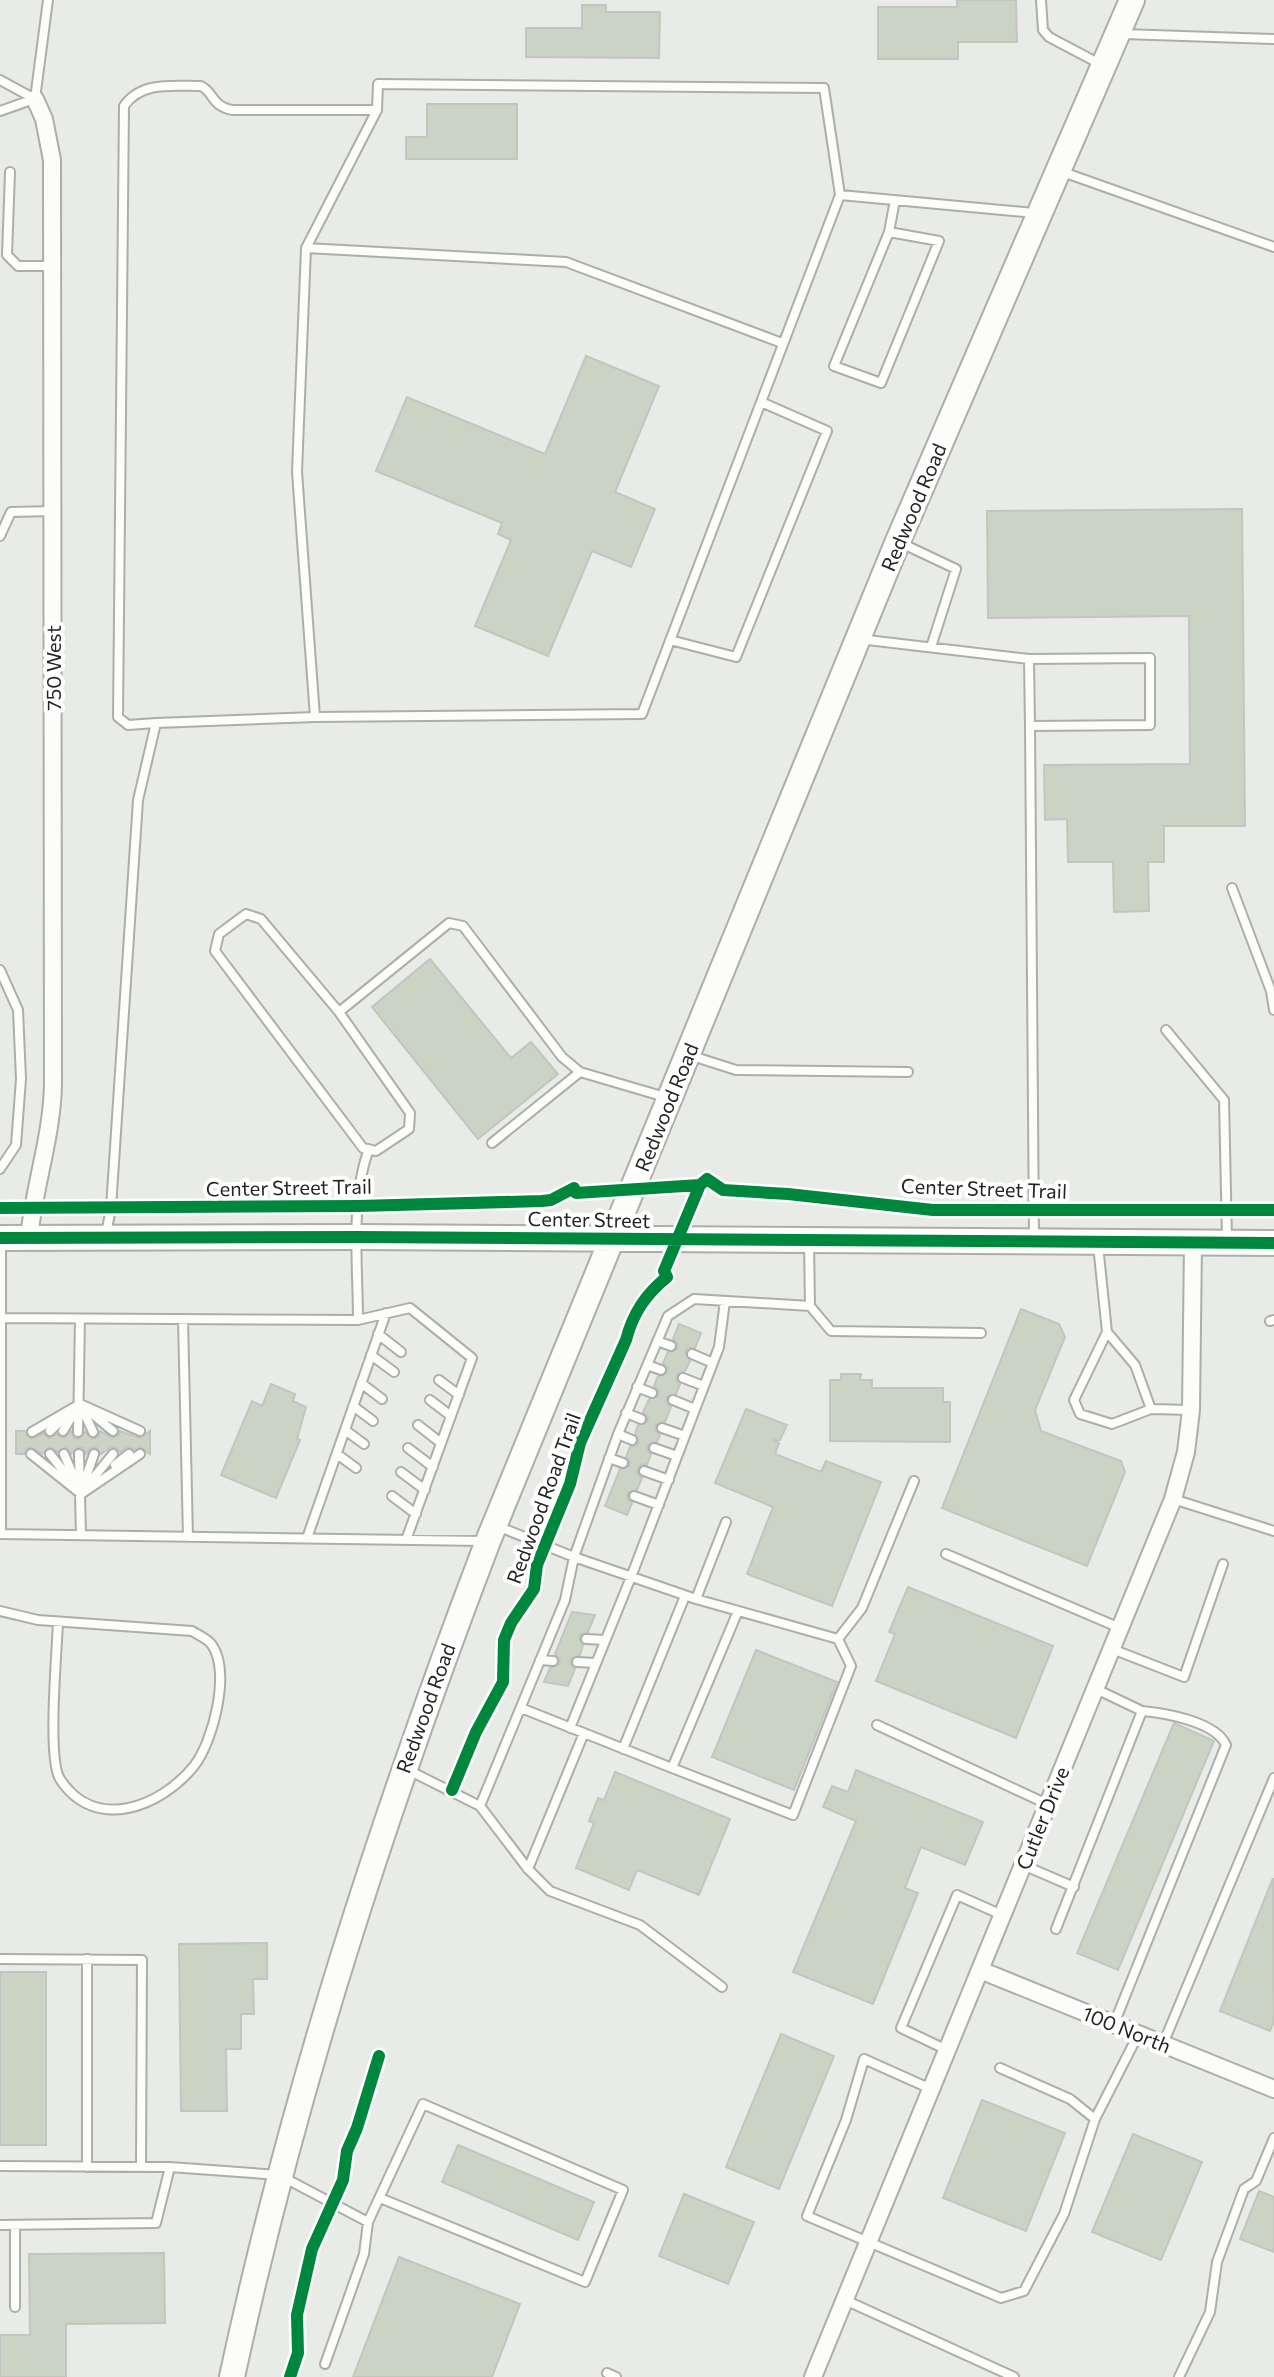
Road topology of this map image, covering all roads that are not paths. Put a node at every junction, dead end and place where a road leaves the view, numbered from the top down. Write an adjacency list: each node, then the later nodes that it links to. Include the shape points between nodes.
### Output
1 (48, 0): 8 (lane)
2 (1041, 0): 6 (lane, via 1043,30 1049,37)
3 (1132, 0): 4 (main road, Redwood Road)
4 (1118, 33): 5 (lane); 6 (main road, Redwood Road)
5 (1274, 39)
6 (1104, 66): 11 (main road, Redwood Road)
7 (0, 80): 8 (lane)
8 (35, 99): 10 (lane); 19 (street, 750 West, via 51,150)
9 (377, 110): 13 (lane, via 378,84 824,88); 18 (lane); 30 (lane, via 232,110 220,107 201,86 153,87 131,96 124,106 118,717 128,725)
10 (0, 111)
11 (1060, 170): 15 (main road, Redwood Road); 17 (lane)
12 (10, 172): 19 (lane, via 7,255 18,266)
13 (840, 195): 14 (lane); 20 (lane)
14 (895, 200): 15 (lane); 16 (lane)
15 (1038, 214): 24 (main road, Redwood Road)
16 (889, 232): 16 (lane, via 939,241 881,383 834,366)
17 (1274, 247)
18 (306, 248): 20 (lane, via 566,262); 29 (lane, via 297,472)
19 (52, 266): 22 (street, 750 West)
20 (782, 343): 21 (lane)
21 (761, 402): 26 (lane); 26 (lane, via 827,431 736,657)
22 (53, 511): 23 (lane, via 11,512); 46 (street, 750 West, via 53,1110)
23 (0, 536)
24 (898, 541): 25 (main road, Redwood Road); 27 (lane, via 956,569)
25 (858, 638): 27 (lane); 37 (main road, Redwood Road)
26 (670, 640): 29 (lane, via 642,714)
27 (931, 647): 28 (lane)
28 (1029, 659): 31 (lane); 31 (lane, via 1150,658 1150,725)
29 (315, 717): 30 (lane)
30 (156, 723): 47 (lane, via 138,800)
31 (1030, 726): 50 (lane)
32 (1232, 888): 34 (lane)
33 (0, 970): 43 (lane, via 18,1010 21,1079 16,1145)
34 (1274, 1010)
35 (339, 1012): 38 (lane, via 449,923 463,926 562,1057); 42 (lane, via 410,1113 409,1129 376,1151); 42 (lane, via 261,919 246,914 219,934 215,951 363,1148)
36 (1166, 1030): 53 (lane, via 1224,1100)
37 (688, 1055): 39 (lane, via 736,1070); 40 (main road, Redwood Road)
38 (580, 1072): 40 (lane); 41 (lane)
39 (908, 1072)
40 (670, 1098): 48 (main road, Redwood Road)
41 (492, 1143)
42 (369, 1149): 44 (lane, via 362,1169)
43 (1, 1165)
44 (358, 1237): 47 (main road, Center Street); 48 (main road, Center Street); 61 (lane)
45 (0, 1238): 46 (main road, Center Street); 58 (lane)
46 (29, 1238): 47 (main road, Center Street)
47 (105, 1238)
48 (612, 1239): 49 (main road, Center Street); 140 (main road, Redwood Road)
49 (809, 1241): 50 (main road, Center Street); 56 (lane)
50 (1034, 1242): 51 (main road, Center Street)
51 (1098, 1242): 52 (main road, Center Street); 62 (lane)
52 (1193, 1243): 53 (main road, Center Street); 88 (street, Cutler Drive)
53 (1227, 1243): 54 (main road, Center Street)
54 (1274, 1243)
55 (725, 1301): 56 (lane); 65 (lane, via 694,1299 668,1316); 70 (lane)
56 (810, 1306): 63 (lane, via 831,1331)
57 (386, 1313): 61 (lane); 64 (lane); 80 (lane, via 410,1308 472,1358)
58 (1, 1318): 59 (lane); 141 (lane)
59 (80, 1319): 60 (lane); 84 (lane)
60 (183, 1319): 61 (lane); 143 (lane)
61 (358, 1320)
62 (1107, 1332): 87 (lane, via 1135,1365); 87 (lane, via 1074,1400 1080,1414 1112,1424)
63 (981, 1333)
64 (378, 1334): 67 (lane); 69 (lane)
65 (657, 1341): 66 (lane); 71 (lane)
66 (671, 1346)
67 (401, 1352)
68 (692, 1354): 70 (lane)
69 (371, 1355): 73 (lane); 76 (lane)
70 (713, 1363): 77 (lane)
71 (647, 1365): 72 (lane); 78 (lane)
72 (661, 1370)
73 (394, 1372)
74 (683, 1378): 77 (lane)
75 (439, 1380): 80 (lane)
76 (361, 1383): 81 (lane); 85 (lane)
77 (704, 1386): 86 (lane)
78 (637, 1387): 79 (lane); 89 (lane)
79 (652, 1393)
80 (459, 1395): 90 (lane)
81 (382, 1399)
82 (430, 1400): 90 (lane)
83 (673, 1400): 86 (lane)
84 (80, 1404): 96 (lane); 97 (lane); 98 (lane); 99 (lane); 100 (lane); 101 (lane); 102 (lane); 103 (lane)
85 (353, 1406): 92 (lane); 95 (lane)
86 (695, 1409): 105 (lane)
87 (1151, 1409): 88 (lane)
88 (1191, 1410): 135 (street, Cutler Drive)
89 (626, 1413): 91 (lane); 104 (lane)
90 (451, 1416): 107 (lane)
91 (641, 1419)
92 (373, 1421)
93 (418, 1425): 107 (lane)
94 (662, 1428): 105 (lane)
95 (345, 1430): 108 (lane); 119 (lane)
96 (50, 1431)
97 (63, 1431)
98 (113, 1431)
99 (128, 1431)
100 (140, 1431)
101 (32, 1432)
102 (78, 1432)
103 (93, 1432)
104 (618, 1434): 106 (lane); 121 (lane)
105 (685, 1436): 120 (lane)
106 (632, 1440)
107 (441, 1443): 123 (lane)
108 (364, 1444)
109 (408, 1448): 123 (lane)
110 (654, 1448): 120 (lane)
111 (31, 1454): 132 (lane)
112 (50, 1454): 132 (lane)
113 (64, 1454): 132 (lane)
114 (79, 1454): 132 (lane)
115 (94, 1454): 132 (lane)
116 (113, 1454): 132 (lane)
117 (129, 1454): 132 (lane)
118 (140, 1454): 132 (lane)
119 (337, 1454): 124 (lane); 144 (lane)
120 (677, 1456): 127 (lane)
121 (609, 1458): 122 (lane); 129 (lane)
122 (623, 1463)
123 (433, 1467): 131 (lane)
124 (356, 1468)
125 (644, 1471): 127 (lane)
126 (401, 1472): 131 (lane)
127 (669, 1480): 136 (lane)
128 (914, 1481): 159 (lane, via 862,1608)
129 (600, 1483): 130 (lane); 147 (lane)
130 (613, 1488)
131 (425, 1490): 137 (lane)
132 (81, 1494): 142 (lane)
133 (392, 1496): 137 (lane)
134 (634, 1496): 136 (lane)
135 (1173, 1499): 139 (lane); 155 (street, Cutler Drive)
136 (659, 1505): 149 (lane)
137 (416, 1514): 145 (lane)
138 (726, 1522): 151 (lane)
139 (1274, 1531)
140 (491, 1533): 145 (lane); 147 (lane); 173 (main road, Redwood Road)
141 (0, 1534): 142 (lane)
142 (81, 1535): 143 (lane)
143 (188, 1537): 144 (lane)
144 (307, 1538): 145 (lane)
145 (406, 1540)
146 (946, 1554): 155 (lane)
147 (574, 1557): 149 (lane); 156 (lane)
148 (1223, 1564): 161 (lane, via 1184,1677)
149 (631, 1577): 150 (lane); 160 (lane)
150 (685, 1596): 151 (lane); 172 (lane)
151 (696, 1599): 153 (lane)
152 (0, 1611): 154 (lane)
153 (738, 1611): 159 (lane); 174 (lane)
154 (58, 1622): 154 (lane, via 192,1631 211,1643 220,1663 221,1686 213,1725 195,1765 159,1797 126,1811 102,1810 78,1798 59,1778 53,1742)
155 (1120, 1628): 161 (street, Cutler Drive)
156 (551, 1636): 157 (lane); 162 (lane)
157 (562, 1637)
158 (586, 1639): 160 (lane)
159 (838, 1639): 174 (lane, via 851,1666 793,1815)
160 (605, 1640): 165 (lane)
161 (1111, 1649): 166 (street, Cutler Drive)
162 (540, 1660): 163 (lane); 167 (lane)
163 (553, 1661)
164 (577, 1662): 165 (lane)
165 (596, 1663): 170 (lane)
166 (1095, 1688): 168 (lane); 176 (street, Cutler Drive)
167 (521, 1708): 170 (lane); 177 (lane)
168 (1142, 1711): 180 (lane); 187 (lane, via 1196,1722 1223,1737 1226,1745)
169 (877, 1725): 176 (lane)
170 (570, 1728): 171 (lane)
171 (584, 1733): 172 (lane); 179 (lane)
172 (623, 1749): 174 (lane)
173 (403, 1768): 177 (lane); 200 (main road, Redwood Road, via 332,1986)
174 (672, 1768)
175 (1274, 1778): 189 (lane)
176 (1047, 1804): 178 (street, Cutler Drive)
177 (480, 1806): 179 (lane)
178 (1022, 1865): 180 (lane); 181 (street, Cutler Drive)
179 (528, 1869): 186 (lane, via 550,1891 640,1925)
180 (1074, 1887): 182 (lane)
181 (1002, 1915): 185 (street, Cutler Drive); 190 (lane, via 957,1895 901,2028)
182 (1056, 1929)
183 (0, 1959): 184 (lane)
184 (87, 1959): 197 (lane); 198 (lane, via 142,1960)
185 (980, 1970): 187 (street, 100 North); 190 (street, Cutler Drive)
186 (722, 1987)
187 (1114, 2024): 188 (street, 100 North)
188 (1138, 2034): 189 (street, 100 North); 194 (lane)
189 (1163, 2044): 192 (street, 100 North)
190 (947, 2050): 193 (street, Cutler Drive)
191 (1000, 2068): 194 (lane, via 1070,2099)
192 (1272, 2084)
193 (931, 2089): 205 (street, Cutler Drive); 205 (lane, via 864,2059 807,2216)
194 (1095, 2119): 205 (lane, via 1064,2214 1024,2291 1001,2298)
195 (1274, 2138): 212 (lane, via 1256,2181 1244,2189 1217,2262 1210,2312)
196 (0, 2166): 197 (lane)
197 (87, 2167): 198 (lane)
198 (141, 2167): 199 (lane)
199 (170, 2167): 200 (lane); 204 (lane, via 156,2223)
200 (279, 2175): 202 (lane); 209 (main road, Redwood Road)
201 (380, 2198): 201 (lane, via 423,2104 623,2190 585,2282); 202 (lane)
202 (368, 2222): 208 (lane, via 364,2254)
203 (0, 2225): 204 (lane)
204 (15, 2225): 207 (lane)
205 (868, 2243): 206 (street, Cutler Drive)
206 (844, 2300): 210 (street, Cutler Drive); 211 (lane)
207 (15, 2307)
208 (325, 2364)
209 (232, 2377)
210 (813, 2377)
211 (1014, 2377)
212 (1179, 2377)

